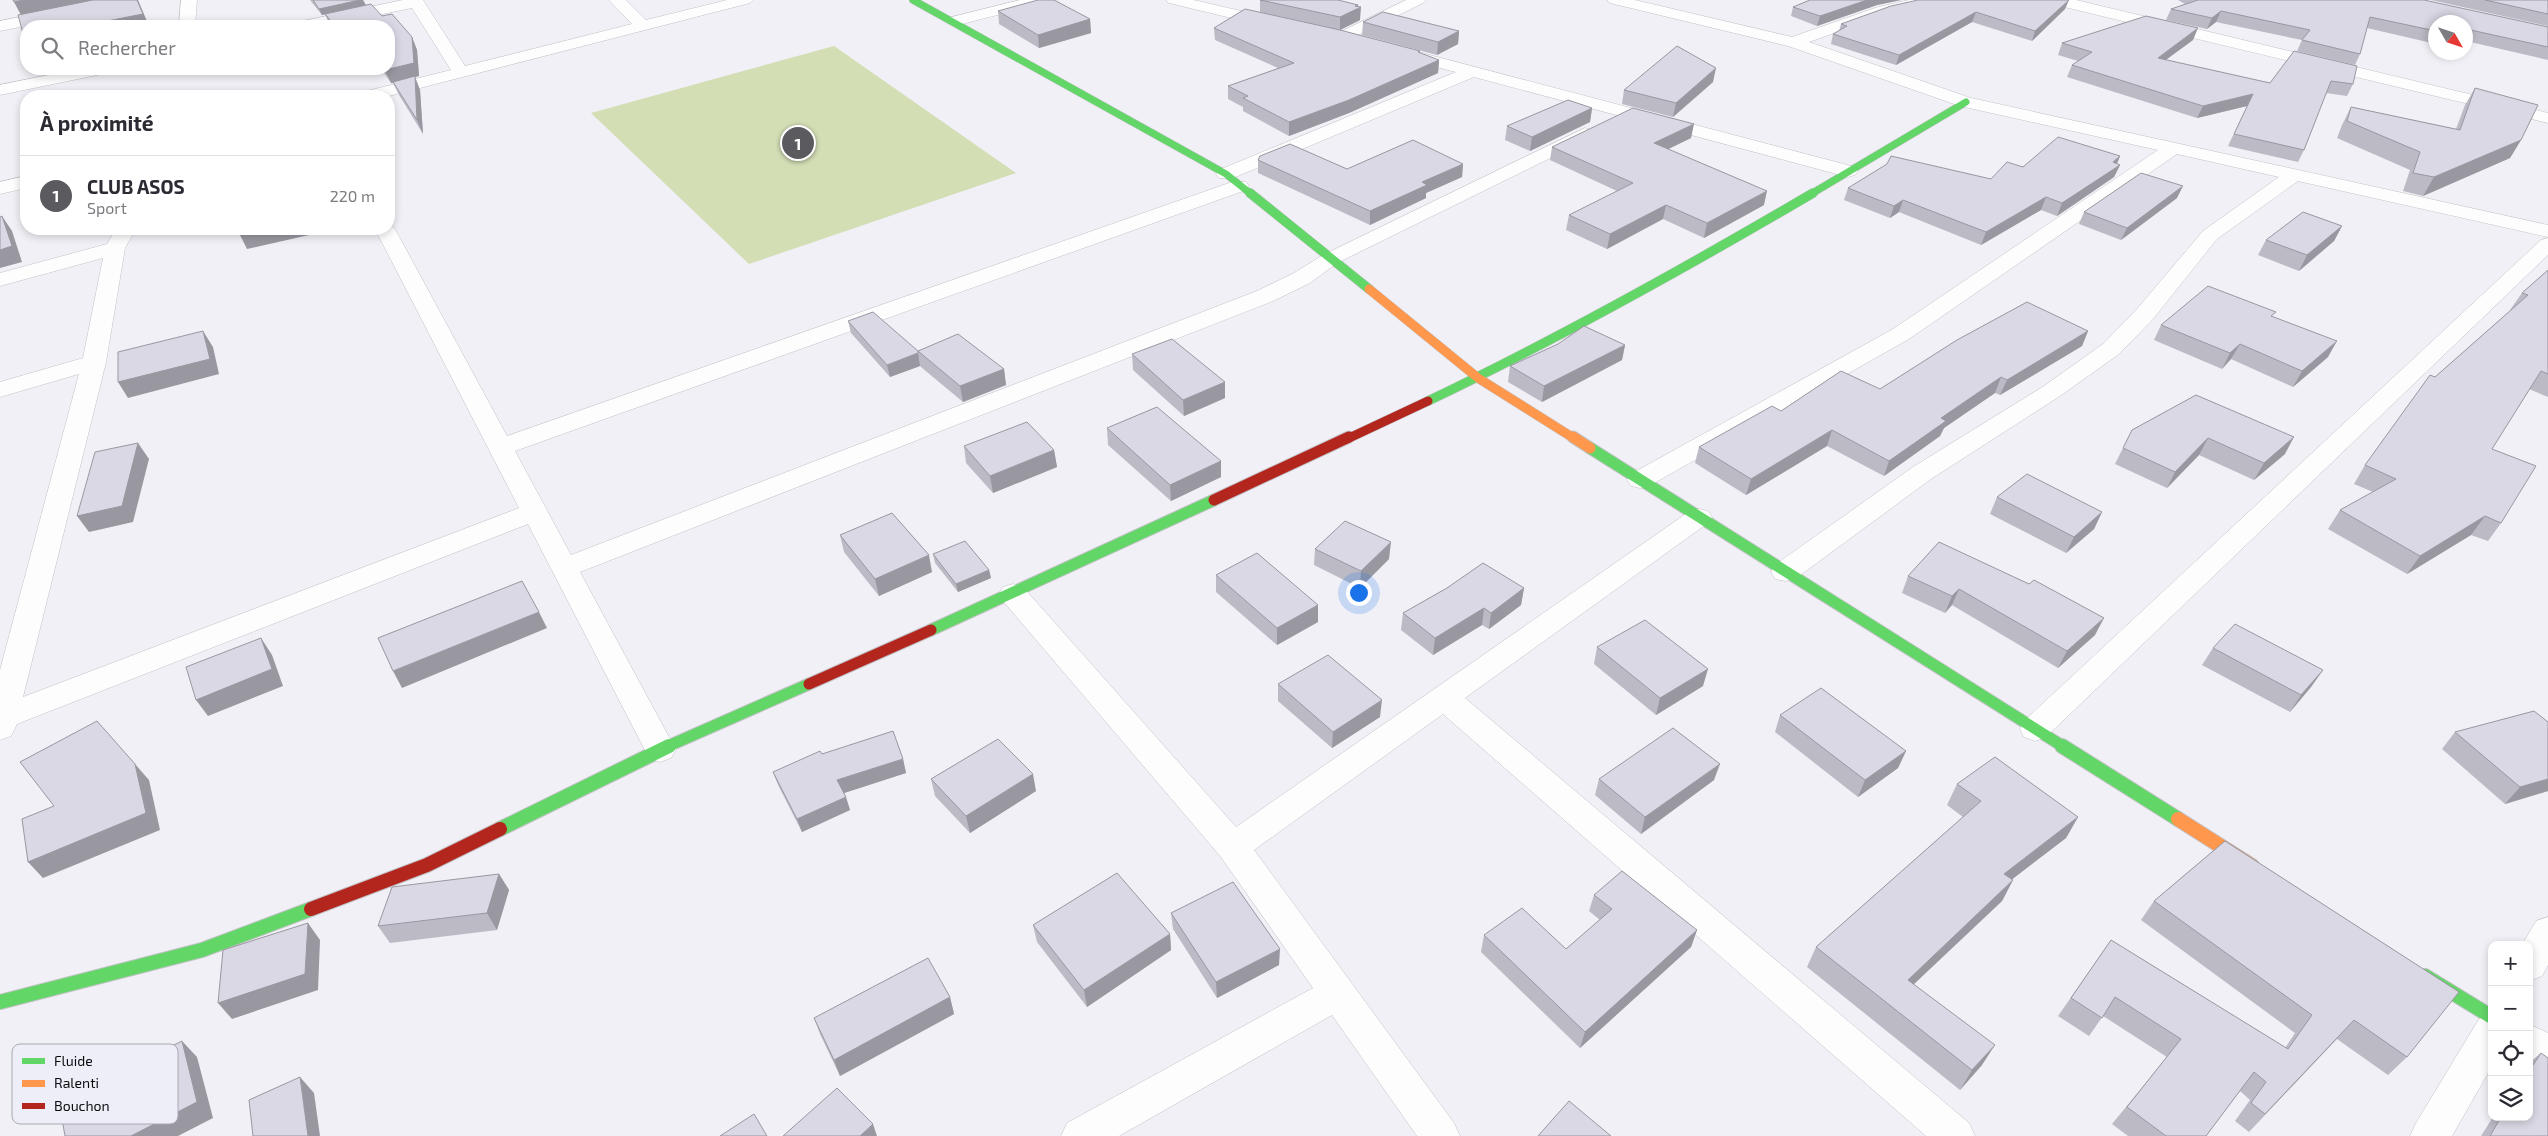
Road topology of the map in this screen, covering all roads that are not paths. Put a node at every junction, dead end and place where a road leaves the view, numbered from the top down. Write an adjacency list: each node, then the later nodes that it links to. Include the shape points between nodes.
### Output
1 (130, 0): 14 (street)
2 (190, 0): 15 (street)
3 (617, 0): 20 (street)
4 (745, 0): 20 (street)
5 (913, 0): 17 (street)
6 (1039, 0): 17 (street)
7 (1174, 0): 21 (street)
8 (1418, 0): 23 (street)
9 (1615, 0): 13 (street)
10 (1931, 0): 24 (street, via 1884,10)
11 (2056, 0): 34 (street)
12 (415, 1): 16 (street); 28 (street)
13 (1640, 2): 24 (street)
14 (30, 20)
15 (188, 20)
16 (330, 20)
17 (954, 21): 38 (street)
18 (20, 22): 19 (street)
19 (0, 26)
20 (642, 26): 28 (street)
21 (1294, 27)
22 (1323, 33): 23 (street)
23 (1342, 37): 25 (street)
24 (1794, 42): 32 (street)
25 (1370, 44)
26 (1388, 49): 27 (street)
27 (1470, 72): 33 (street); 38 (street)
28 (461, 73): 31 (street)
29 (73, 75): 30 (street)
30 (0, 90)
31 (393, 90)
32 (1966, 102): 35 (street); 36 (street)
33 (1629, 112): 36 (street); 45 (street)
34 (2548, 118)
35 (2175, 147): 37 (street); 51 (street, via 1901,334)
36 (1848, 171): 48 (street, via 1693,264)
37 (2296, 174): 41 (street); 55 (street, via 2210,235 2145,314 2111,349 2052,391 1922,473)
38 (1232, 180): 45 (street); 50 (street)
39 (20, 183): 40 (street)
40 (0, 188)
41 (2548, 231)
42 (389, 235): 50 (street)
43 (120, 239): 46 (street); 47 (street)
44 (2548, 244): 59 (street)
45 (1330, 259): 48 (street); 54 (street, via 1302,278 1265,296)
46 (0, 280)
47 (94, 362): 49 (street); 58 (street)
48 (1478, 378): 51 (street); 56 (street)
49 (0, 390)
50 (501, 447): 52 (street)
51 (1640, 480): 53 (street)
52 (535, 512): 54 (street); 58 (street)
53 (1699, 517): 55 (street); 57 (street)
54 (564, 568): 60 (street)
55 (1785, 572): 59 (street)
56 (1013, 594): 60 (street); 61 (street)
57 (1444, 698): 61 (street); 74 (street)
58 (1, 722)
59 (2035, 729): 62 (street)
60 (660, 750): 67 (street, via 427,866 202,950)
61 (1233, 847): 66 (street)
62 (2259, 871)
63 (2548, 932): 64 (street)
64 (2533, 958)
65 (2417, 970): 68 (street)
66 (1339, 992): 72 (street); 73 (street)
67 (0, 1002)
68 (2488, 1014)
69 (2488, 1038): 75 (street)
70 (2533, 1044): 71 (street)
71 (2548, 1053)
72 (1081, 1136)
73 (1440, 1136)
74 (1955, 1136)
75 (2430, 1136)

